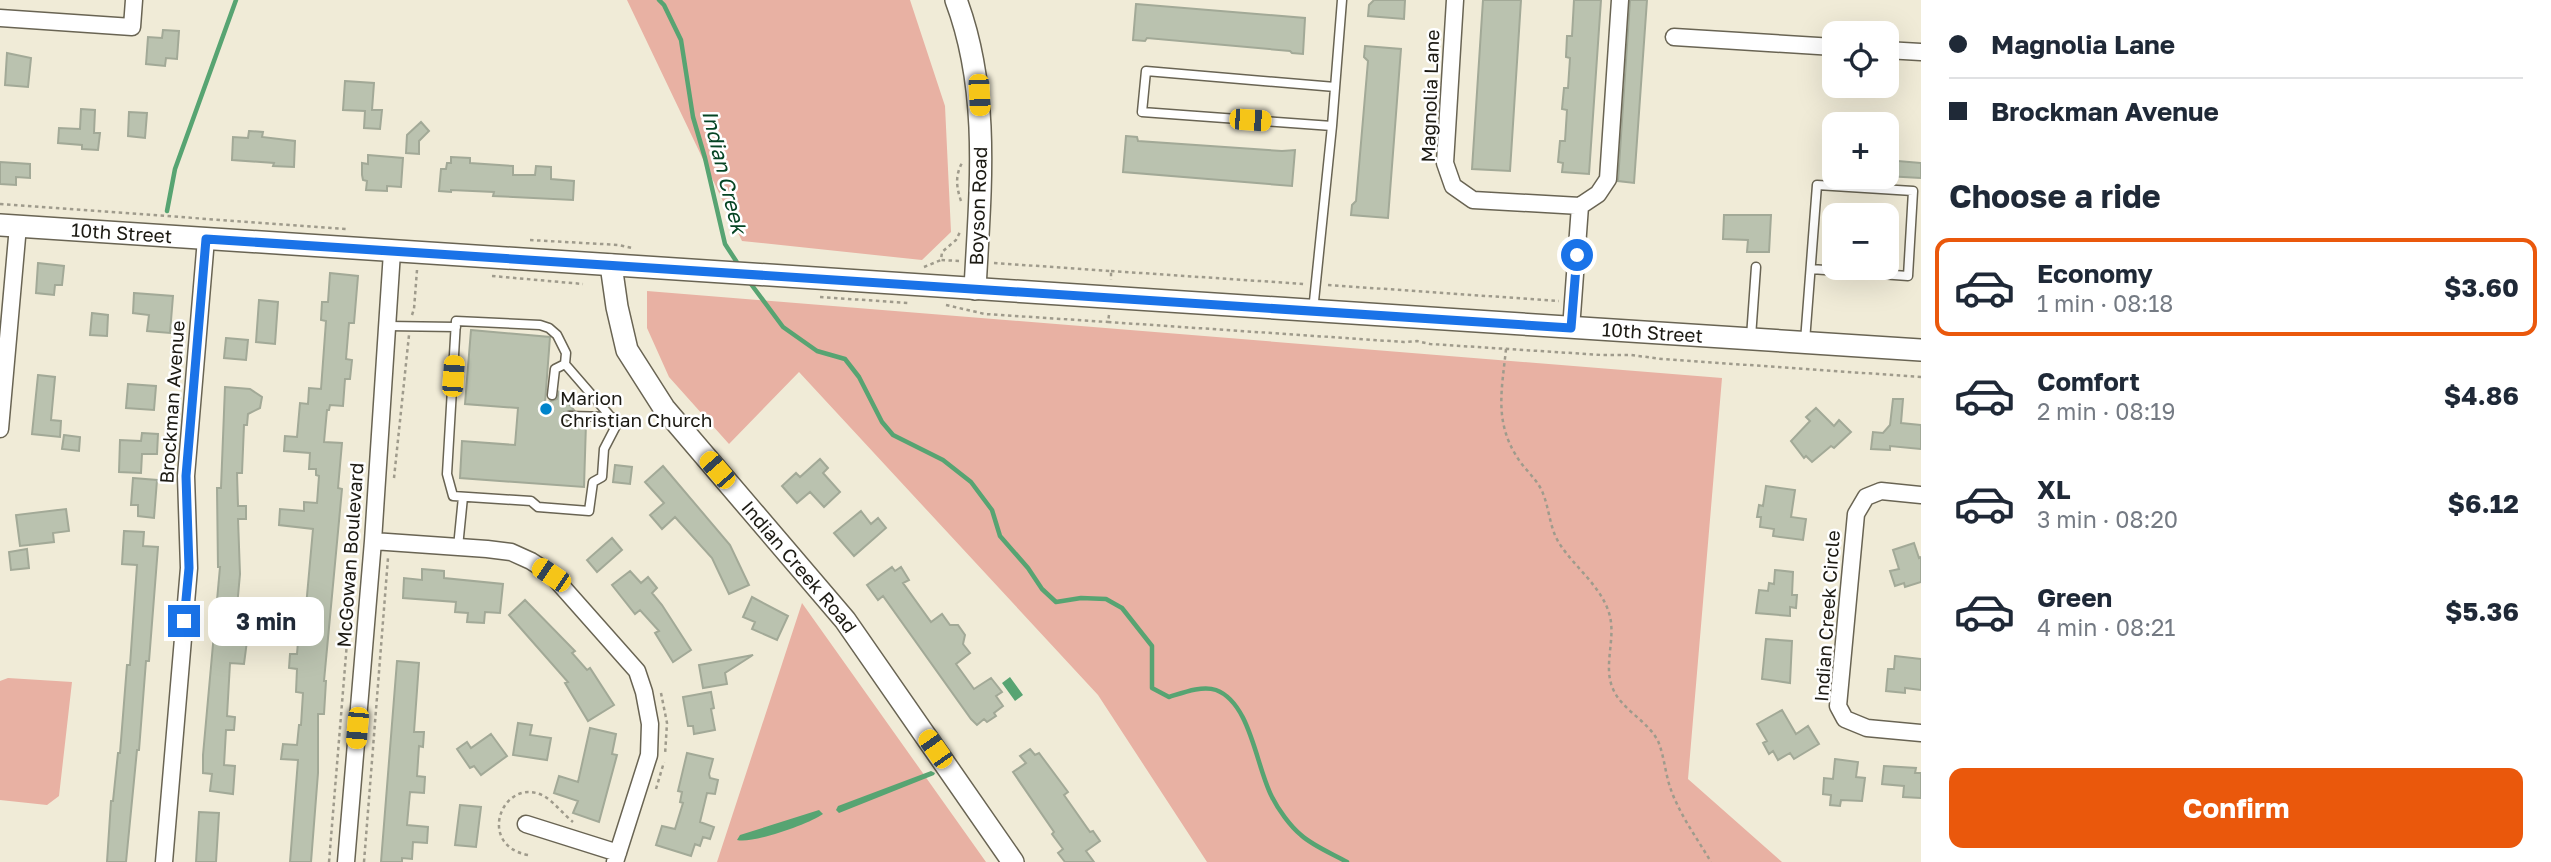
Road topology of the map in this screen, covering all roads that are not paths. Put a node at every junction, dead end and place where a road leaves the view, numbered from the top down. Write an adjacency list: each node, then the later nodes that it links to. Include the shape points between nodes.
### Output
1 (134, 0): 6 (street, via 132,27)
2 (956, 0): 20 (street, Boyson Road, via 967,28 979,95 982,156)
3 (1342, 0): 11 (lane)
4 (1455, 0): 13 (street, Magnolia Lane, via 1445,163 1453,186 1473,200)
5 (1620, 0): 13 (street, via 1608,179 1598,194)
6 (0, 18)
7 (1674, 37): 8 (street)
8 (1822, 46)
9 (1899, 51): 10 (street)
10 (1921, 52)
11 (1335, 87): 12 (lane); 12 (lane, via 1146,71 1142,112)
12 (1332, 126): 21 (lane)
13 (1580, 206): 24 (street)
14 (9, 226): 15 (street, 10th Street); 32 (street)
15 (206, 239): 16 (street, 10th Street); 40 (street, Brockman Avenue, via 186,476 189,568)
16 (392, 252): 17 (street, 10th Street); 22 (street, McGowan Boulevard)
17 (611, 265): 20 (street, 10th Street); 42 (street, Indian Creek Road, via 627,350 664,408 845,620)
18 (1756, 267): 25 (lane)
19 (1811, 270): 19 (lane, via 1817,185 1913,191 1908,276); 26 (lane)
20 (975, 289): 21 (street, 10th Street)
21 (1313, 311): 24 (street, 10th Street)
22 (387, 326): 23 (lane); 35 (street, McGowan Boulevard)
23 (456, 327): 28 (lane, via 456,321 549,328 562,343); 34 (lane, via 447,474 453,496)
24 (1571, 328): 25 (street, 10th Street)
25 (1751, 340): 26 (street, 10th Street)
26 (1805, 343): 27 (street, 10th Street)
27 (1921, 350)
28 (565, 365): 29 (lane, via 555,369); 31 (lane)
29 (552, 395)
30 (569, 416): 31 (lane)
31 (612, 417): 34 (lane, via 617,424 604,449 601,477 593,482 589,511 538,507 531,500)
32 (0, 429)
33 (1921, 495): 37 (street, Indian Creek Circle, via 1881,491 1866,497 1856,514 1838,706 1845,719 1867,728)
34 (463, 497): 36 (lane)
35 (381, 542): 36 (street); 41 (street, McGowan Boulevard)
36 (458, 547): 39 (street, via 511,552 531,561 551,575 637,671 650,724 649,755)
37 (1921, 733)
38 (526, 824): 39 (street)
39 (617, 858)
40 (164, 862)
41 (346, 862)
42 (1013, 862)

